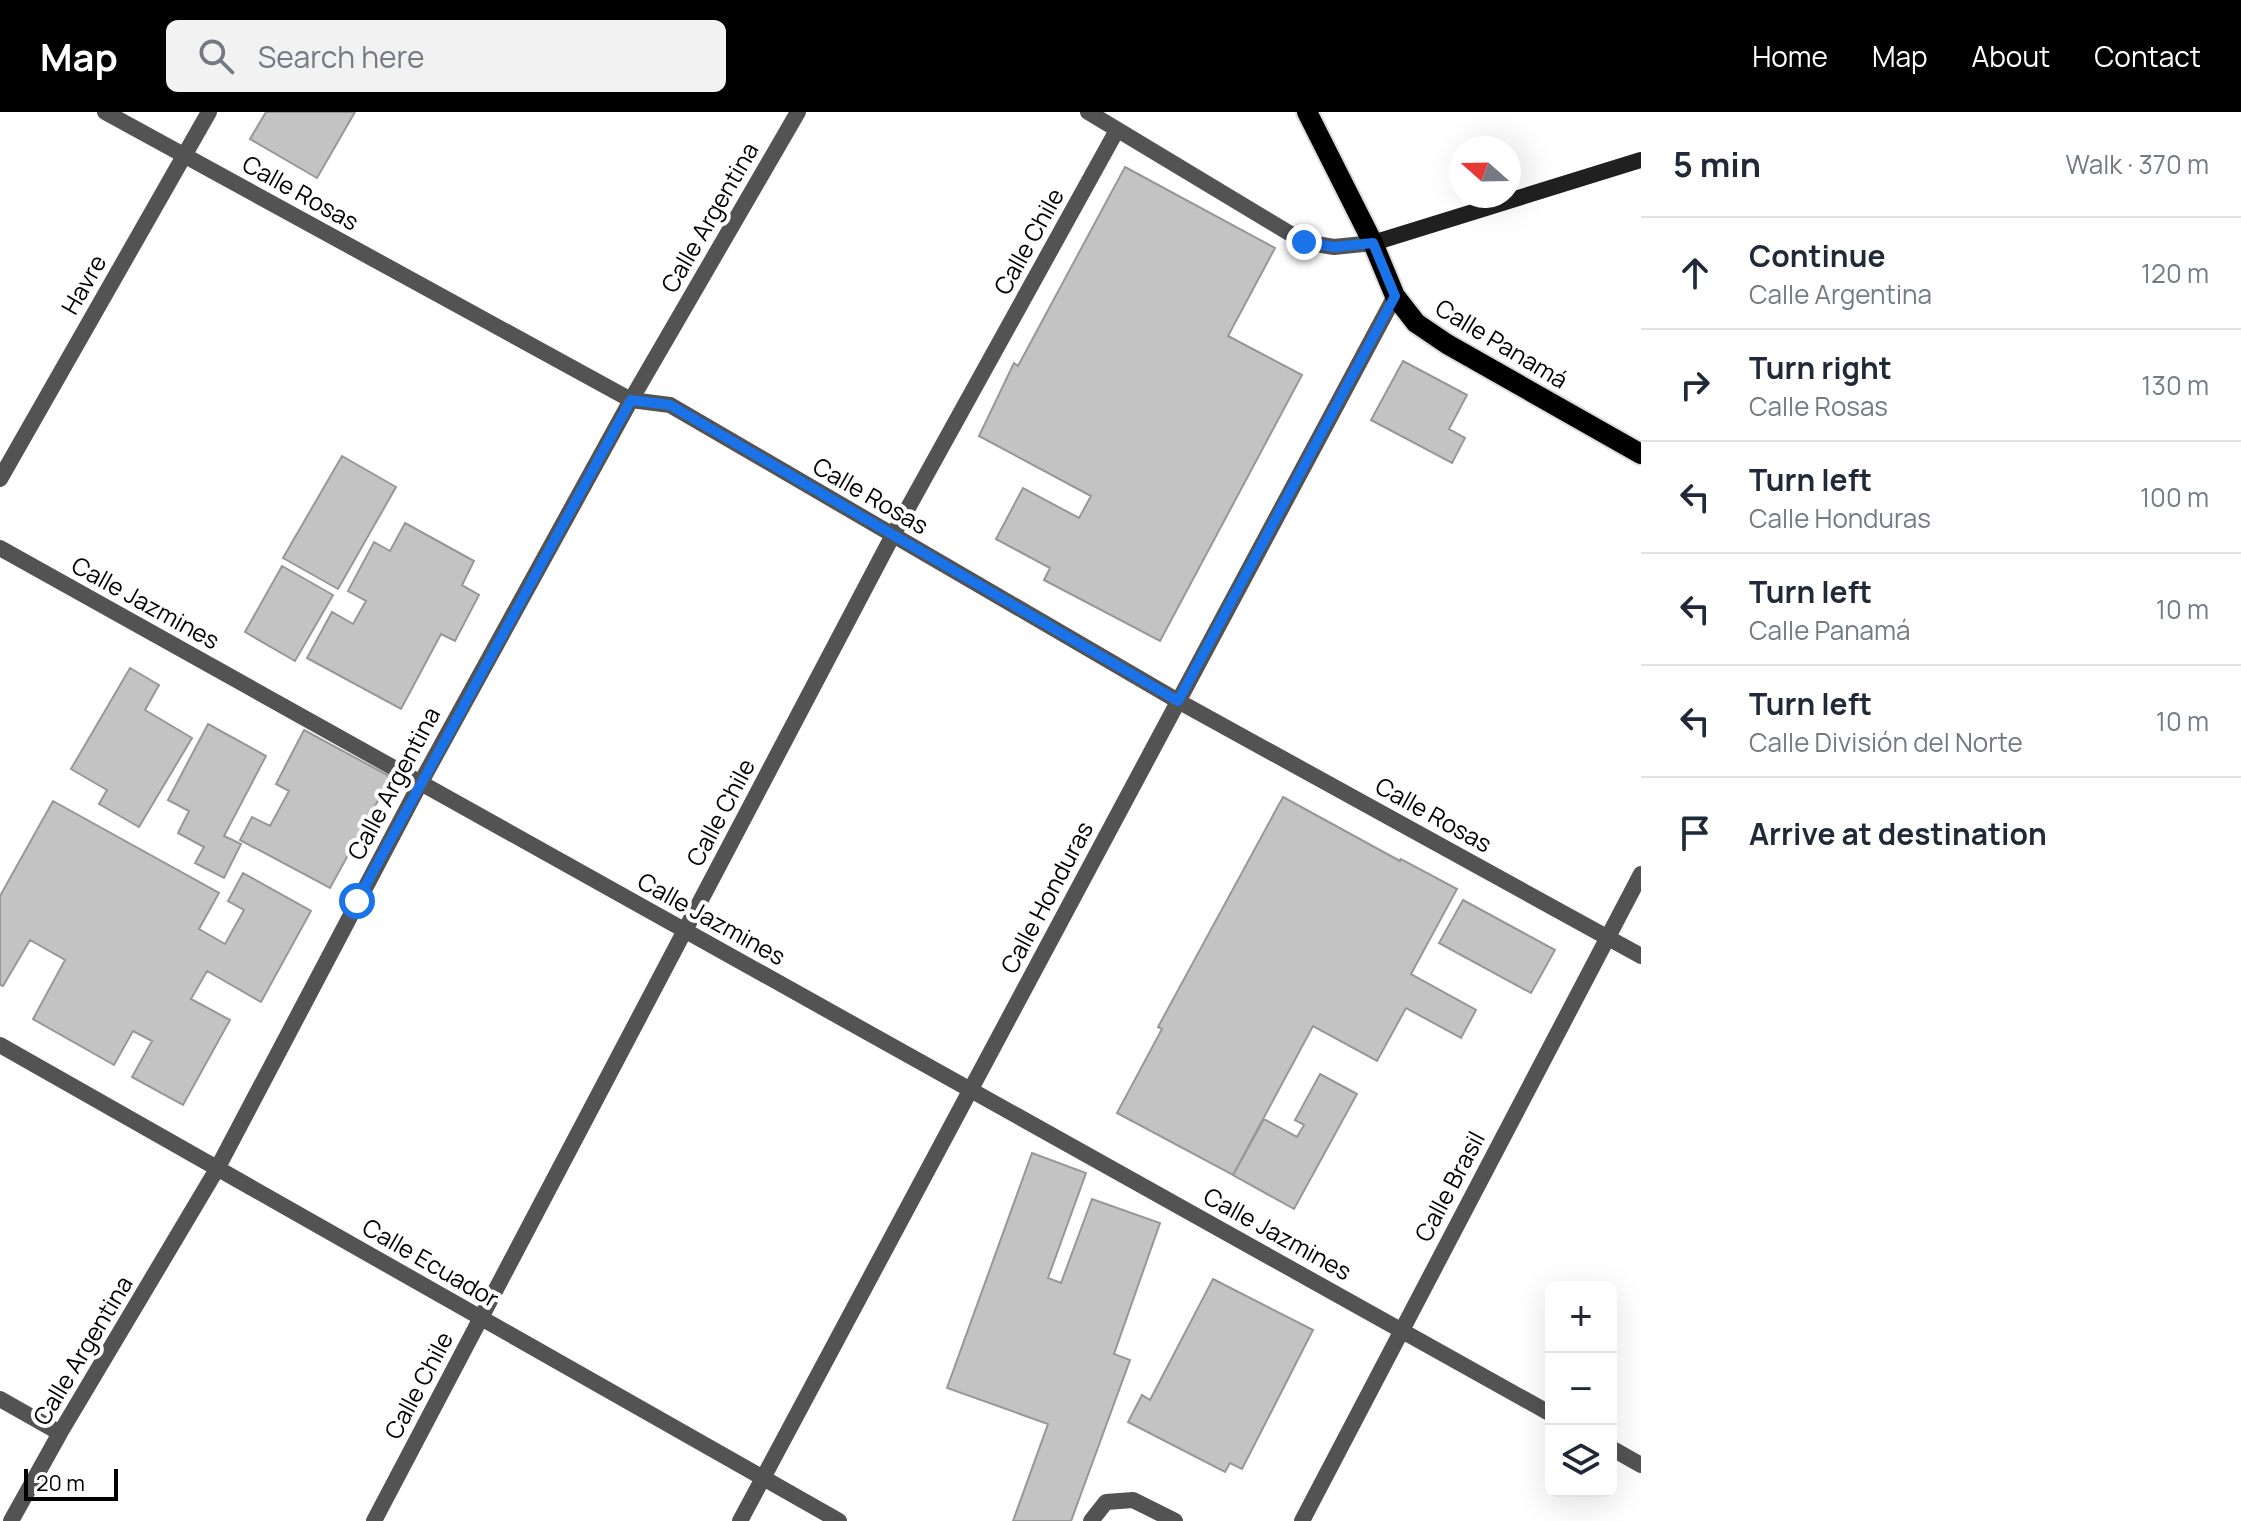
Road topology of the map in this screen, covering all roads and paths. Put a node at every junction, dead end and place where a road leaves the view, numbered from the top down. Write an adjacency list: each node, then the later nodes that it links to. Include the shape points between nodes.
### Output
1 (105, 112): 7 (street, Calle Rosas)
2 (209, 112): 7 (street, Havre)
3 (798, 112): 11 (street, Calle Argentina)
4 (1088, 112): 6 (street)
5 (1307, 112): 9 (main road, Calle Panamá)
6 (1117, 130): 9 (street, via 1304,242 1334,247); 14 (street, Calle Chile)
7 (184, 155): 11 (street, Calle Rosas); 13 (street, Havre)
8 (1641, 160): 9 (main road)
9 (1373, 243): 10 (main road, Calle Panamá)
10 (1395, 296): 12 (main road, Calle Panamá, via 1416,323 1447,344); 16 (street, Calle Honduras)
11 (631, 400): 14 (street, Calle Rosas, via 670,405); 17 (street, Calle Argentina)
12 (1641, 454)
13 (0, 479)
14 (893, 535): 16 (street, Calle Rosas); 19 (street, Calle Chile)
15 (0, 548): 17 (street, Calle Jazmines)
16 (1178, 701): 20 (street, Calle Rosas); 23 (street, Calle Honduras)
17 (421, 782): 19 (street, Calle Jazmines); 24 (street, Calle Argentina)
18 (1641, 874): 20 (street, Calle Brasil)
19 (684, 930): 23 (street, Calle Jazmines); 25 (street, Calle Chile)
20 (1607, 936): 21 (street, Calle Rosas); 26 (street, Calle Brasil)
21 (1641, 956)
22 (0, 1045): 24 (street, Calle Ecuador)
23 (971, 1089): 26 (street, Calle Jazmines); 32 (street, Calle Honduras)
24 (217, 1169): 25 (street, Calle Ecuador); 29 (street, Calle Argentina)
25 (481, 1318): 32 (street, Calle Ecuador); 34 (street, Calle Chile)
26 (1401, 1329): 28 (street, Calle Jazmines); 39 (street, Calle Brasil)
27 (0, 1399): 29 (street)
28 (1545, 1411)
29 (60, 1433): 33 (street, Calle Argentina)
30 (1617, 1451): 31 (street)
31 (1641, 1465)
32 (763, 1478): 35 (street, Calle Honduras); 36 (street, Calle Ecuador)
33 (11, 1521)
34 (374, 1521)
35 (740, 1521)
36 (839, 1521)
37 (1091, 1521): 38 (street, via 1106,1502 1133,1500)
38 (1175, 1521)
39 (1302, 1521)

